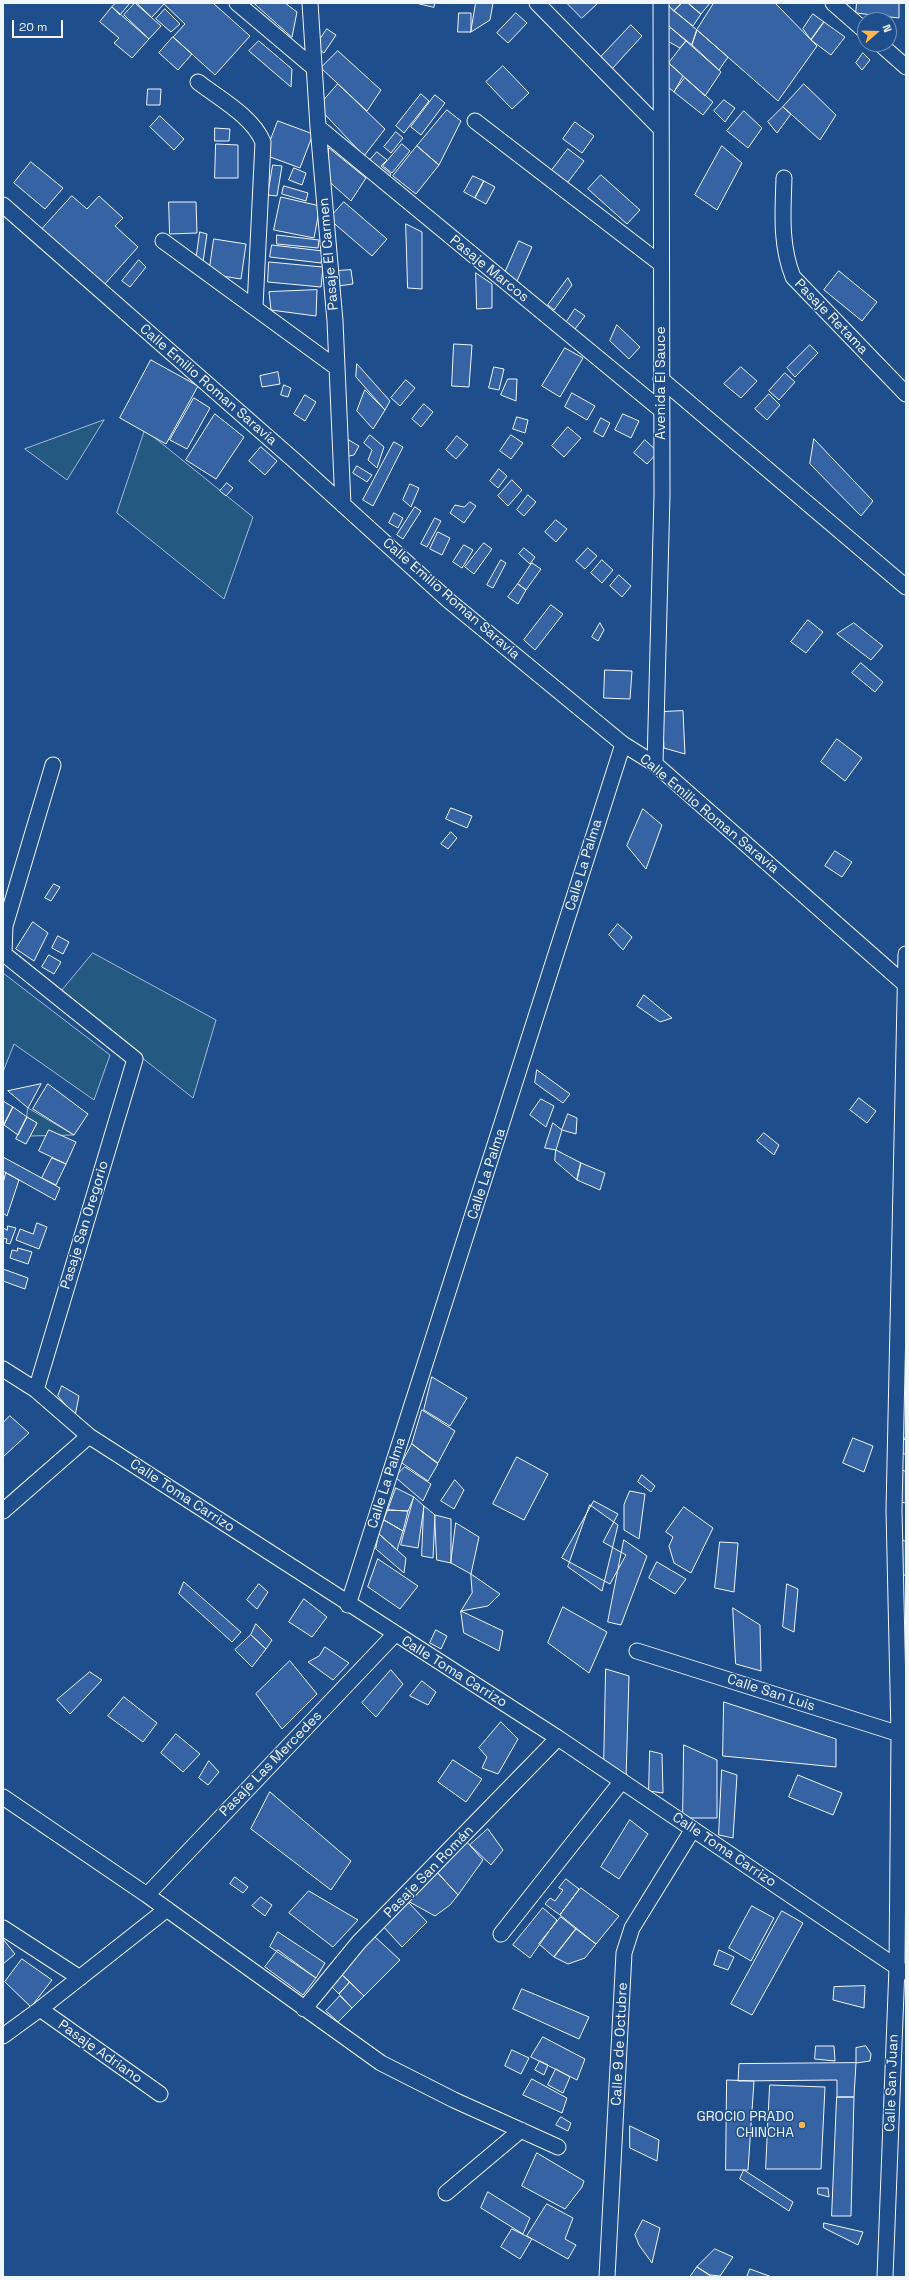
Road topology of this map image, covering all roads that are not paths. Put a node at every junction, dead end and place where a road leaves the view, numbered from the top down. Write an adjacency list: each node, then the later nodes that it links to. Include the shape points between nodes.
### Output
1 (237, 3): 9 (street)
2 (310, 3): 9 (street, Pasaje El Carmen)
3 (537, 3): 13 (street)
4 (661, 3): 13 (street, Avenida El Sauce)
5 (833, 3): 6 (street)
6 (857, 24)
7 (889, 52): 8 (street)
8 (906, 67)
9 (314, 68): 12 (street, Pasaje El Carmen)
10 (198, 82): 18 (street, via 251,123 263,142)
11 (475, 121): 17 (street)
12 (318, 127): 19 (street, Pasaje El Carmen); 22 (street, Pasaje Marcos)
13 (660, 128): 17 (street, Avenida El Sauce)
14 (784, 178): 21 (street, Pasaje Retama, via 782,222 785,257 793,277)
15 (3, 206): 23 (street, Calle Emilio Roman Saravia)
16 (163, 241): 18 (street)
17 (661, 264): 20 (street, Avenida El Sauce)
18 (255, 307): 19 (street)
19 (337, 368): 23 (street, Pasaje El Carmen)
20 (661, 379): 22 (street, Avenida El Sauce); 24 (street)
21 (906, 394)
22 (661, 410): 26 (street, Avenida El Sauce, via 662,503)
23 (343, 505): 25 (street, Calle Emilio Roman Saravia, via 448,600)
24 (906, 587)
25 (623, 744): 26 (street, Calle Emilio Roman Saravia); 35 (street, Calle La Palma)
26 (655, 764): 29 (street, Calle Emilio Roman Saravia)
27 (53, 765): 31 (street, Pasaje San Oregorio, via 5,926 4,954 135,1059)
28 (906, 954): 29 (street, Calle San Juan)
29 (906, 985): 33 (street, Calle San Juan)
30 (3, 1369): 31 (street, Calle Toma Carrizo)
31 (36, 1390): 32 (street, Calle Toma Carrizo)
32 (88, 1436): 34 (street); 35 (street, Calle Toma Carrizo)
33 (900, 1510): 38 (street, Calle San Juan)
34 (3, 1511)
35 (348, 1605): 36 (street, Calle Toma Carrizo)
36 (395, 1634): 39 (street, Calle Toma Carrizo); 43 (street, Pasaje Las Mercedes)
37 (636, 1651): 38 (street, Calle San Luis)
38 (902, 1735): 47 (street, Calle San Juan)
39 (558, 1738): 40 (street, Calle Toma Carrizo); 49 (street, Pasaje San Román, via 359,1942)
40 (622, 1781): 42 (street, Calle Toma Carrizo); 46 (street)
41 (3, 1796): 43 (street)
42 (693, 1829): 47 (street, Calle Toma Carrizo); 56 (street, Calle 9 de Octubre, via 632,1928 624,1952)
43 (148, 1895): 44 (street)
44 (167, 1909): 48 (street); 49 (street)
45 (3, 1928): 48 (street)
46 (500, 1934)
47 (901, 1970): 57 (street, Calle San Juan)
48 (80, 1978): 50 (street)
49 (304, 2009): 53 (street, via 382,2063 454,2100)
50 (40, 2010): 51 (street); 52 (street, Pasaje Adriano)
51 (3, 2036)
52 (160, 2094)
53 (521, 2130): 54 (street); 55 (street)
54 (558, 2147)
55 (446, 2192)
56 (607, 2277)
57 (885, 2277)

